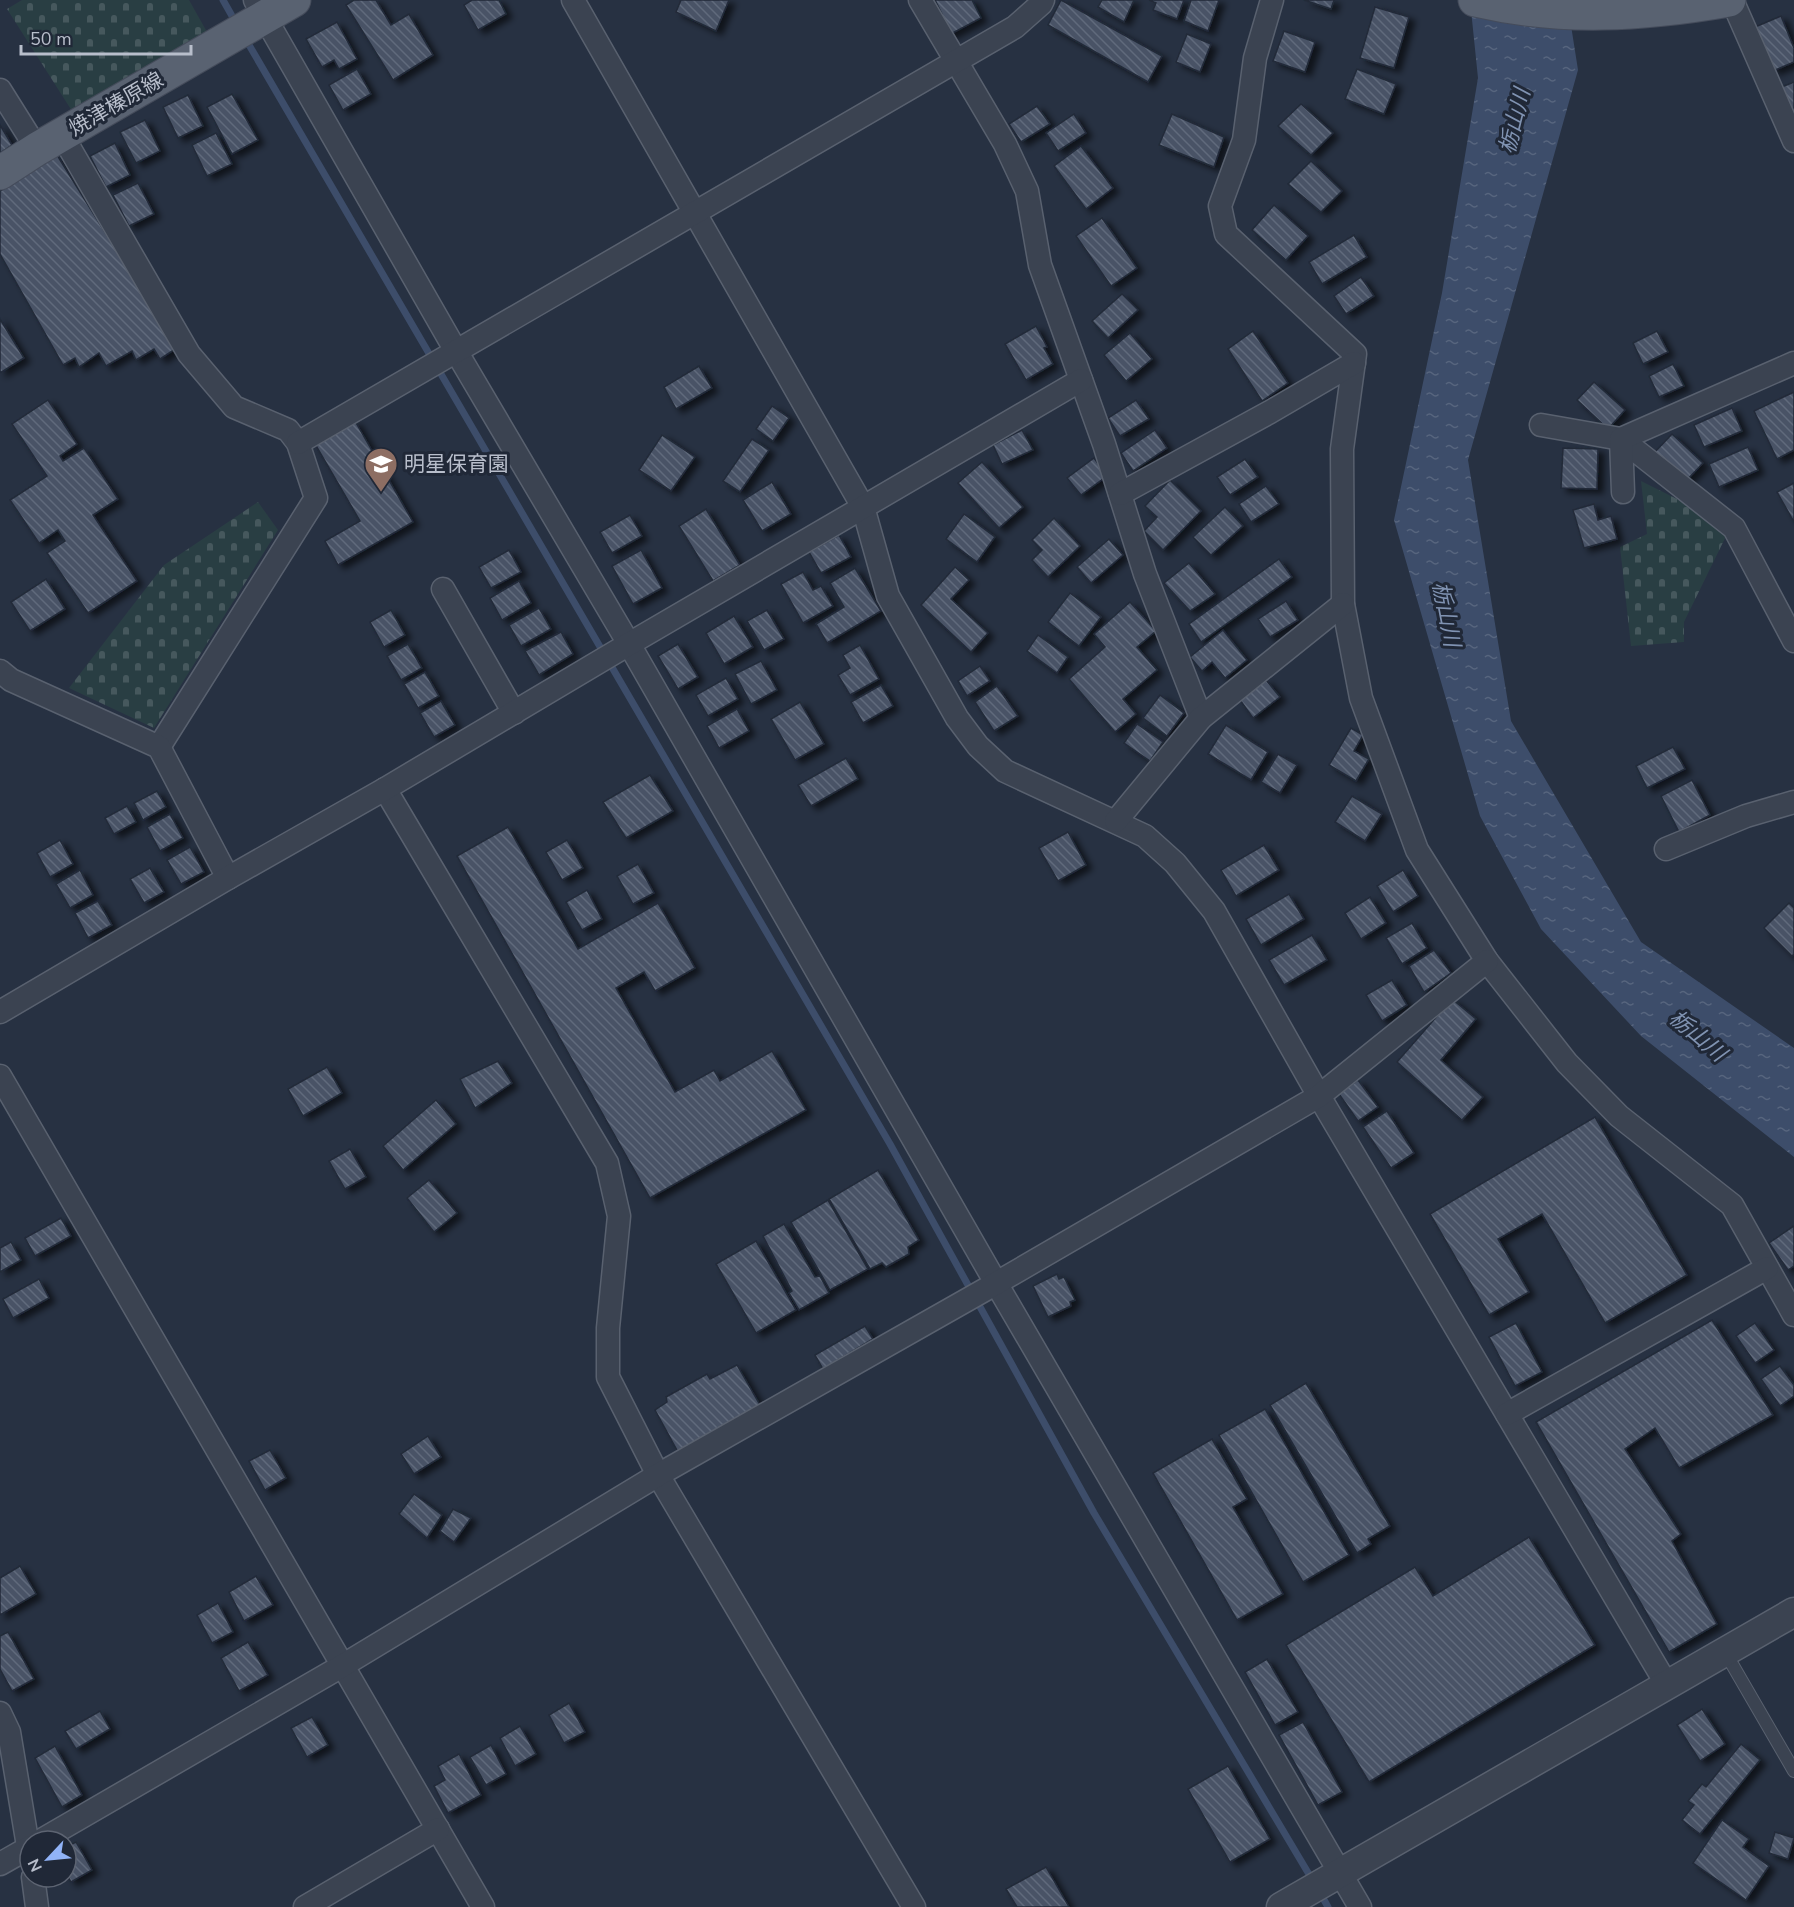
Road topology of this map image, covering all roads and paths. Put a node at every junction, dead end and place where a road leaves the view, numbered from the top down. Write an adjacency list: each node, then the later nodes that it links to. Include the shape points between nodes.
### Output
1 (294, 0): 8 (main road, 焼津榛原線)
2 (573, 0): 14 (street)
3 (920, 0): 9 (street)
4 (1043, 0): 9 (street, via 1015,27)
5 (1272, 0): 16 (street, via 1255,58 1244,140 1220,206 1226,234 1355,354)
6 (1475, 0): 7 (main road, via 1557,12 1614,14)
7 (1730, 0): 11 (street)
8 (260, 9): 12 (main road, 焼津榛原線); 15 (street)
9 (956, 60): 14 (street); 18 (street, via 1005,144 1027,191 1040,265)
10 (0, 90): 12 (street)
11 (1794, 141)
12 (50, 142): 13 (main road, 焼津榛原線); 21 (street, via 189,354 234,407 288,430)
13 (0, 173)
14 (694, 212): 15 (street); 24 (street)
15 (456, 351): 21 (street); 28 (street)
16 (1354, 363): 23 (street); 26 (street, via 1342,449)
17 (1794, 363): 20 (street)
18 (1081, 380): 23 (street); 24 (street)
19 (1541, 425): 20 (street)
20 (1621, 439): 22 (street); 27 (street, via 1734,528)
21 (298, 443): 32 (street, via 316,498)
22 (1623, 492)
23 (1120, 494): 31 (street, via 1145,574)
24 (863, 507): 28 (street); 35 (street, via 888,596 957,718 978,746 1005,771)
25 (443, 589): 30 (street)
26 (1343, 604): 31 (street); 38 (street, via 1361,698 1417,850)
27 (1794, 642)
28 (629, 644): 30 (street); 43 (street)
29 (0, 671): 32 (street, via 11,680)
30 (514, 713): 33 (street)
31 (1201, 718): 35 (street)
32 (159, 747): 37 (street)
33 (385, 789): 37 (street); 46 (street, via 607,1162 619,1216 608,1328 608,1377)
34 (1794, 802): 36 (street, via 1746,816)
35 (1116, 821): 41 (street, via 1145,836 1175,863 1214,912)
36 (1666, 849)
37 (228, 878): 39 (street)
38 (1487, 962): 41 (street); 42 (street, via 1567,1063 1618,1116 1732,1205)
39 (0, 1012)
40 (0, 1076): 49 (street)
41 (1319, 1096): 43 (street); 45 (street)
42 (1767, 1268): 44 (street); 45 (street)
43 (992, 1286): 46 (street); 58 (street)
44 (1794, 1315)
45 (1507, 1414): 50 (street)
46 (658, 1475): 49 (street); 63 (street)
47 (1794, 1612): 48 (street)
48 (1725, 1652): 50 (street); 52 (lane)
49 (342, 1665): 54 (street); 55 (street)
50 (1667, 1685): 58 (street)
51 (0, 1713): 53 (street, via 9,1732)
52 (1794, 1771)
53 (28, 1829)
54 (64, 1829)
55 (438, 1829): 61 (street); 62 (street)
56 (18, 1855): 57 (street)
57 (0, 1864)
58 (1340, 1872): 64 (street); 65 (street)
59 (35, 1889): 60 (street)
60 (38, 1907)
61 (305, 1907)
62 (483, 1907)
63 (914, 1907)
64 (1281, 1907)
65 (1360, 1907)

